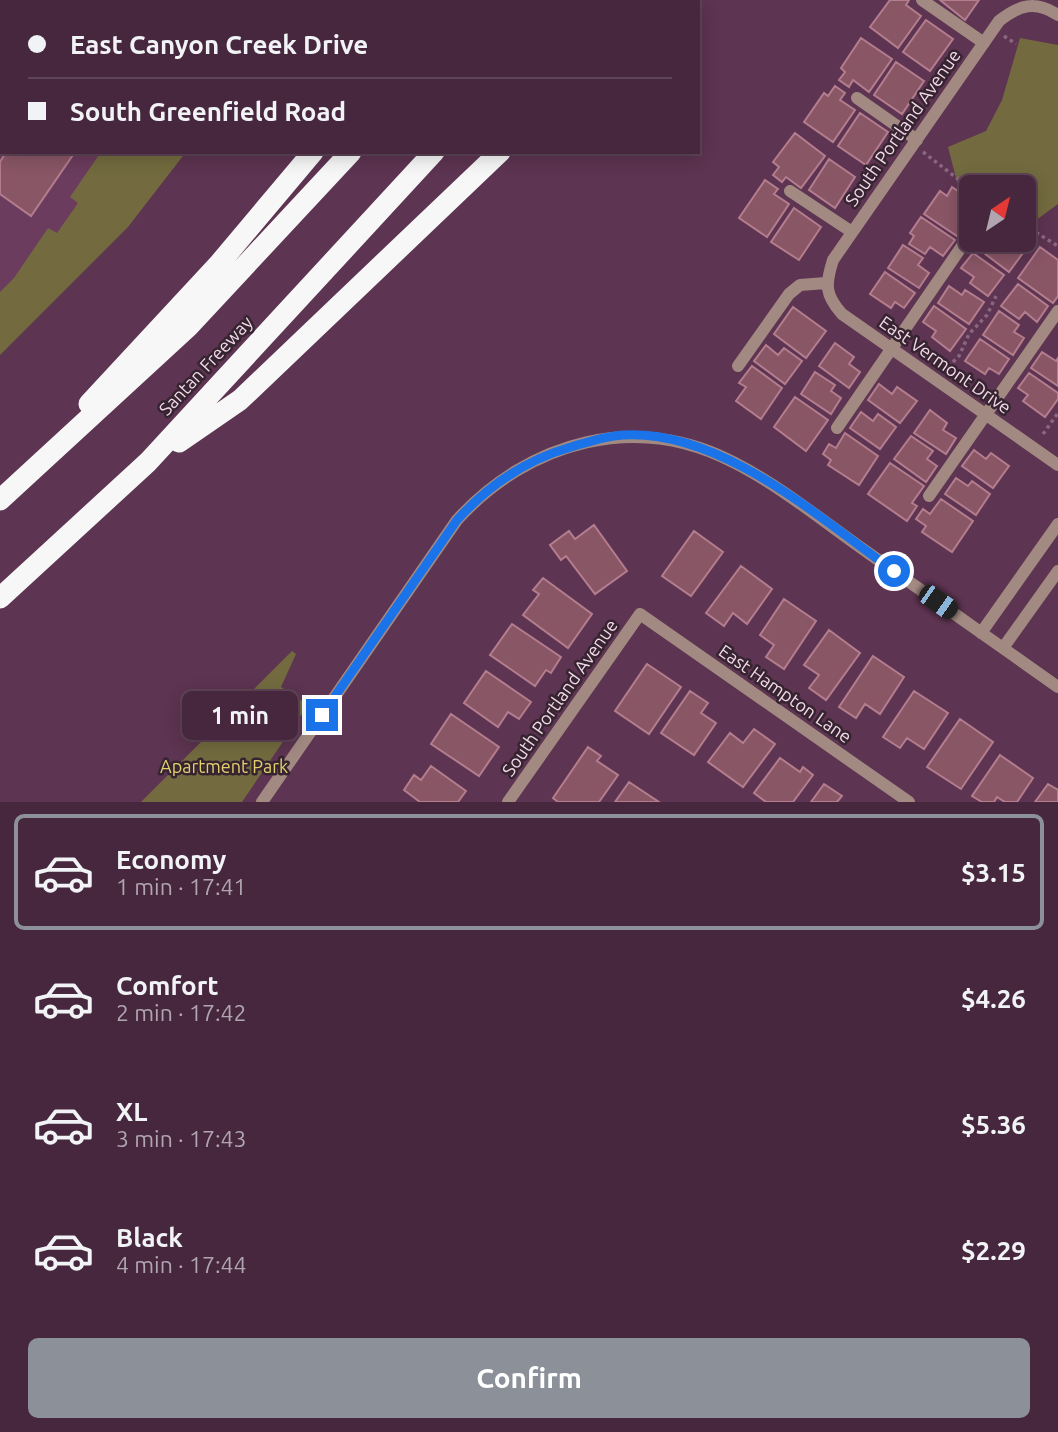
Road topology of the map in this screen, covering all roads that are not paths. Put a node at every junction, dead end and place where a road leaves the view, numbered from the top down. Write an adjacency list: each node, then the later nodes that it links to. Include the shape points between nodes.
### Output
1 (922, 0): 4 (street)
2 (1024, 3): 3 (street); 4 (street, South Portland Avenue, via 999,21)
3 (1058, 15)
4 (984, 43): 6 (street, South Portland Avenue)
5 (858, 98): 6 (street)
6 (920, 145): 12 (street, South Portland Avenue)
7 (311, 154): 22 (highway)
8 (349, 154): 22 (highway, via 188,327)
9 (432, 154): 20 (highway, Santan Freeway)
10 (498, 154): 20 (highway, via 240,400)
11 (790, 191): 12 (street)
12 (852, 232): 14 (street, South Portland Avenue, via 832,260)
13 (959, 250): 16 (street)
14 (826, 283): 16 (street, East Vermont Drive, via 830,300 842,314); 17 (street, via 800,285 789,294)
15 (1058, 311): 18 (street)
16 (891, 349): 18 (street, East Vermont Drive); 19 (street)
17 (738, 366)
18 (986, 414): 21 (street, East Vermont Drive); 23 (street)
19 (837, 428)
20 (148, 462): 27 (highway, Santan Freeway)
21 (1058, 465)
22 (38, 467): 24 (highway)
23 (929, 496)
24 (0, 500)
25 (1058, 524): 29 (street)
26 (1058, 570): 30 (street)
27 (0, 598)
28 (640, 614): 33 (street, South Portland Avenue); 34 (street, East Hampton Lane)
29 (981, 633): 30 (street); 32 (street, via 733,461 692,446 624,435 561,450 513,472 481,494 457,520)
30 (1003, 648): 31 (street)
31 (1058, 687)
32 (262, 802)
33 (508, 802)
34 (909, 802)

